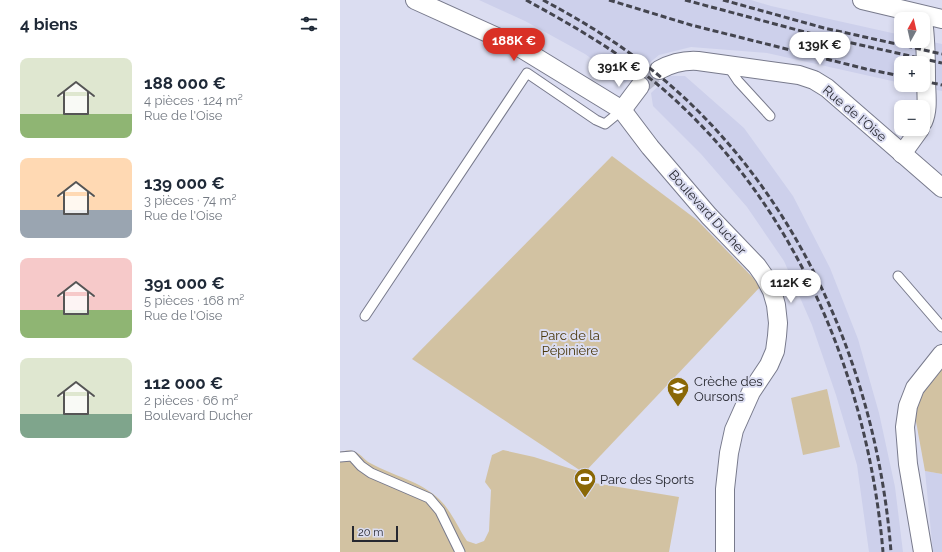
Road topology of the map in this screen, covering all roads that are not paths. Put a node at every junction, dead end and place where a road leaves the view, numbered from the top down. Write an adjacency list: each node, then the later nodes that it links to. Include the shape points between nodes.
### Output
1 (416, 0): 11 (street, via 519,47)
2 (862, 0): 3 (street)
3 (918, 12)
4 (930, 15): 5 (street)
5 (942, 18)
6 (925, 48): 10 (street)
7 (728, 65): 8 (street, Rue de l'Oise, via 688,60); 12 (lane, via 738,81); 14 (street, Rue de l'Oise, via 799,75 814,80 827,88)
8 (659, 70)
9 (640, 86): 11 (street)
10 (926, 100)
11 (622, 110): 17 (lane, via 605,124 528,73); 22 (street, Boulevard Ducher, via 709,216 757,266 772,291 776,305 778,323 774,351 740,416 729,453 725,489)
12 (770, 116)
13 (915, 136): 14 (street)
14 (902, 154): 15 (street, Rue de l'Oise)
15 (942, 188)
16 (898, 276): 18 (lane)
17 (365, 316)
18 (942, 327)
19 (942, 354): 23 (street, via 915,388 908,406 905,427 908,464)
20 (340, 457): 21 (lane, via 352,456 371,473 430,498 440,511)
21 (460, 552)
22 (725, 552)
23 (923, 552)

